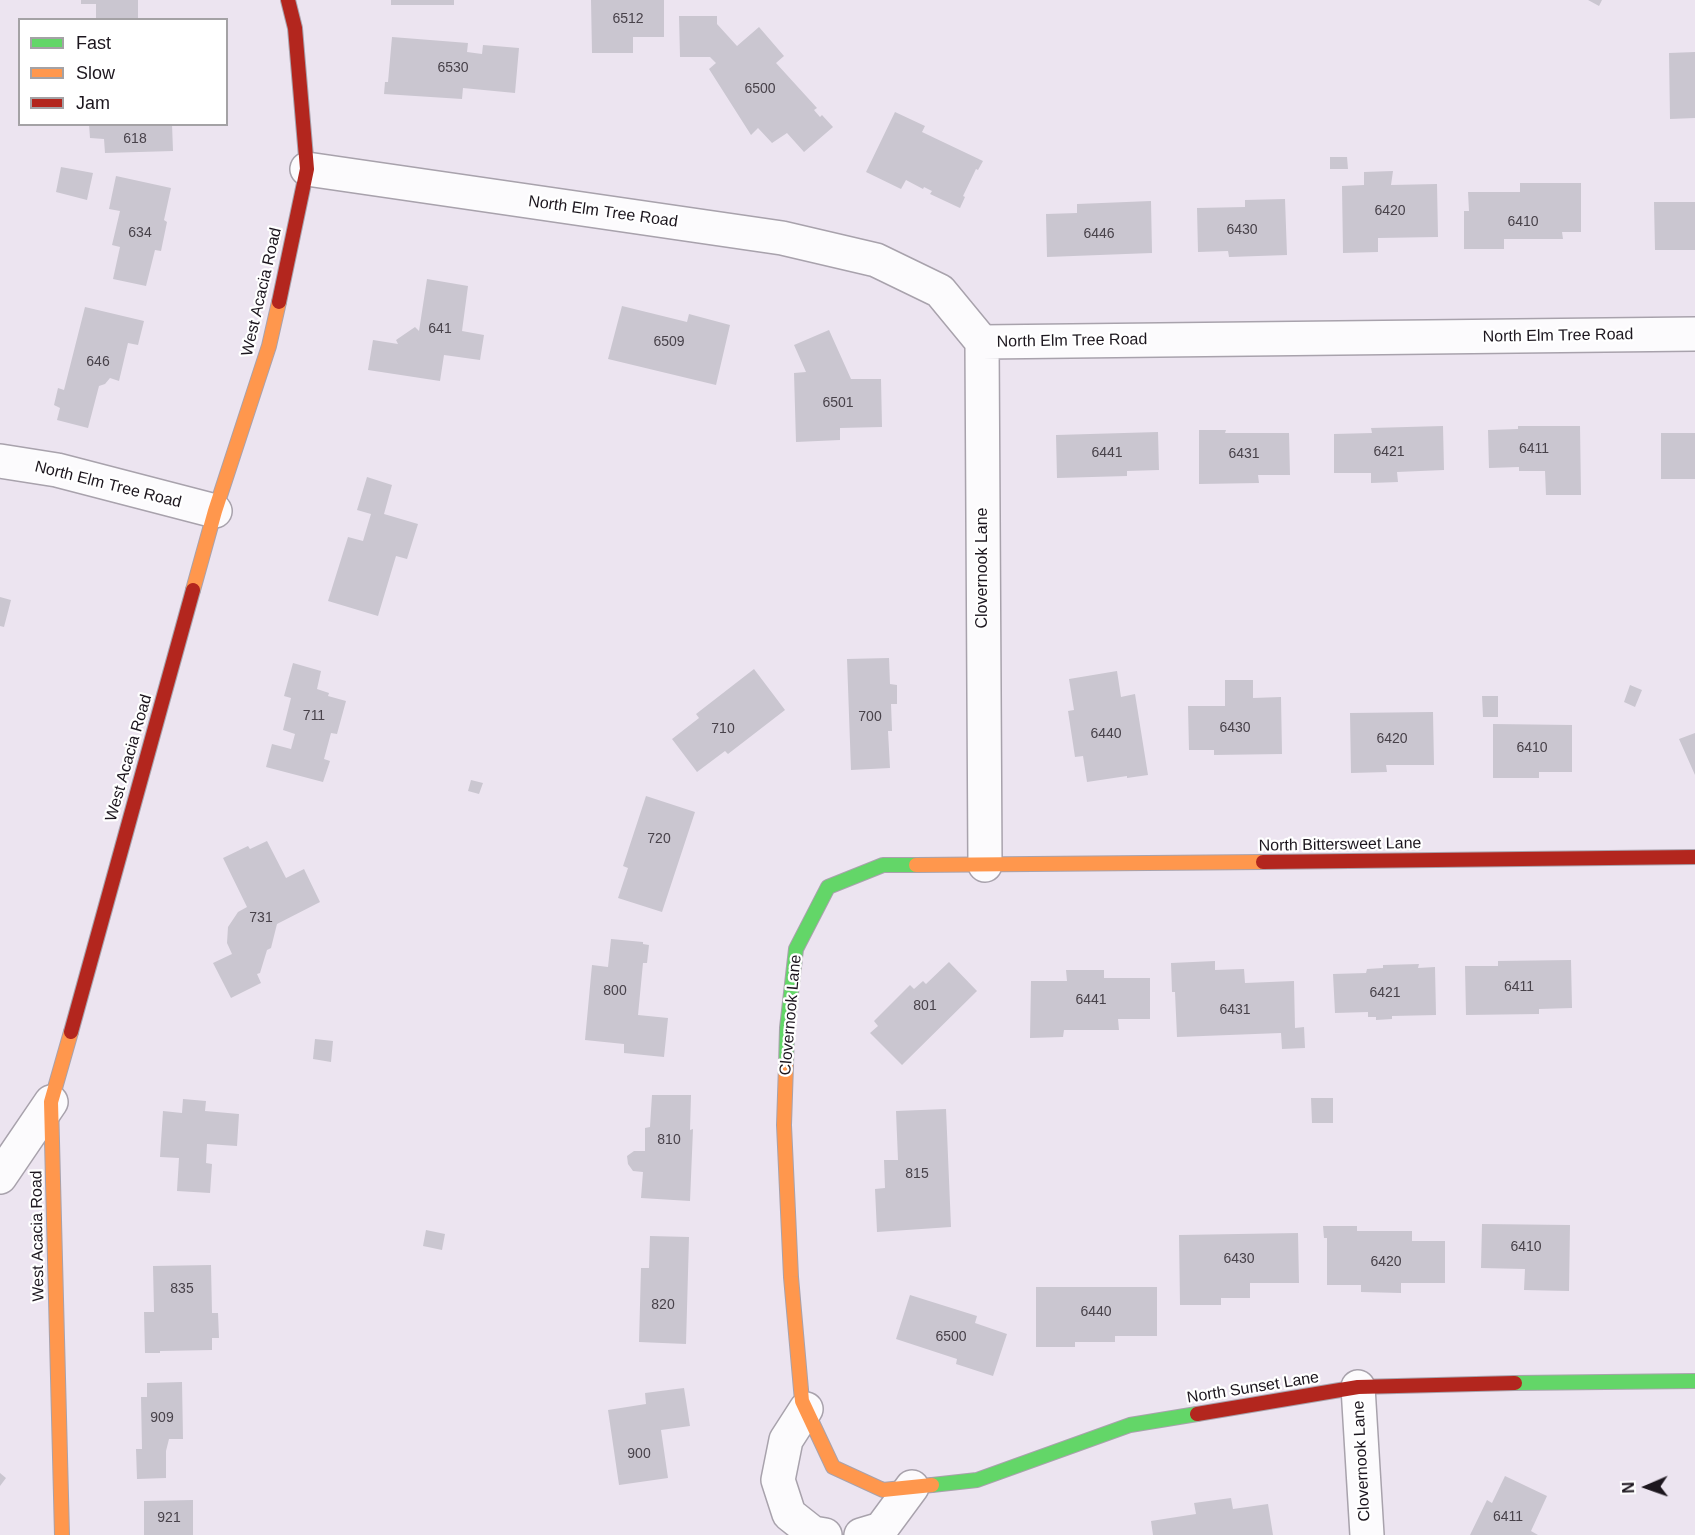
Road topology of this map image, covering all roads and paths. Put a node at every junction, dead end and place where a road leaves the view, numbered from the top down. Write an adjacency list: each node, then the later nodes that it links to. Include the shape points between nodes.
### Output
1 (288, 0): 2 (street, West Acacia Road, via 295,28)
2 (307, 169): 4 (street, North Elm Tree Road, via 782,238 876,260 940,291); 6 (street, West Acacia Road, via 269,346)
3 (1695, 334): 4 (street, North Elm Tree Road)
4 (981, 342): 8 (street, Clovernook Lane)
5 (0, 461): 6 (street, North Elm Tree Road, via 57,470)
6 (215, 511): 9 (street, West Acacia Road)
7 (1695, 857): 8 (street, North Bittersweet Lane)
8 (985, 865): 13 (street, Clovernook Lane, via 883,865 828,887 796,950 787,1028 784,1125 791,1277 802,1401)
9 (51, 1102): 10 (street); 16 (street, West Acacia Road)
10 (0, 1177)
11 (1695, 1381): 12 (street, North Sunset Lane)
12 (1358, 1387): 15 (street, North Sunset Lane, via 1130,1425 977,1480); 19 (street, Clovernook Lane)
13 (806, 1409): 14 (street, Clovernook Lane); 17 (street, via 786,1440 778,1480 789,1514 813,1533)
14 (833, 1467): 15 (street, North Sunset Lane, via 883,1490)
15 (912, 1487): 18 (street, via 881,1529)
16 (62, 1535)
17 (825, 1535)
18 (861, 1535)
19 (1367, 1535)

